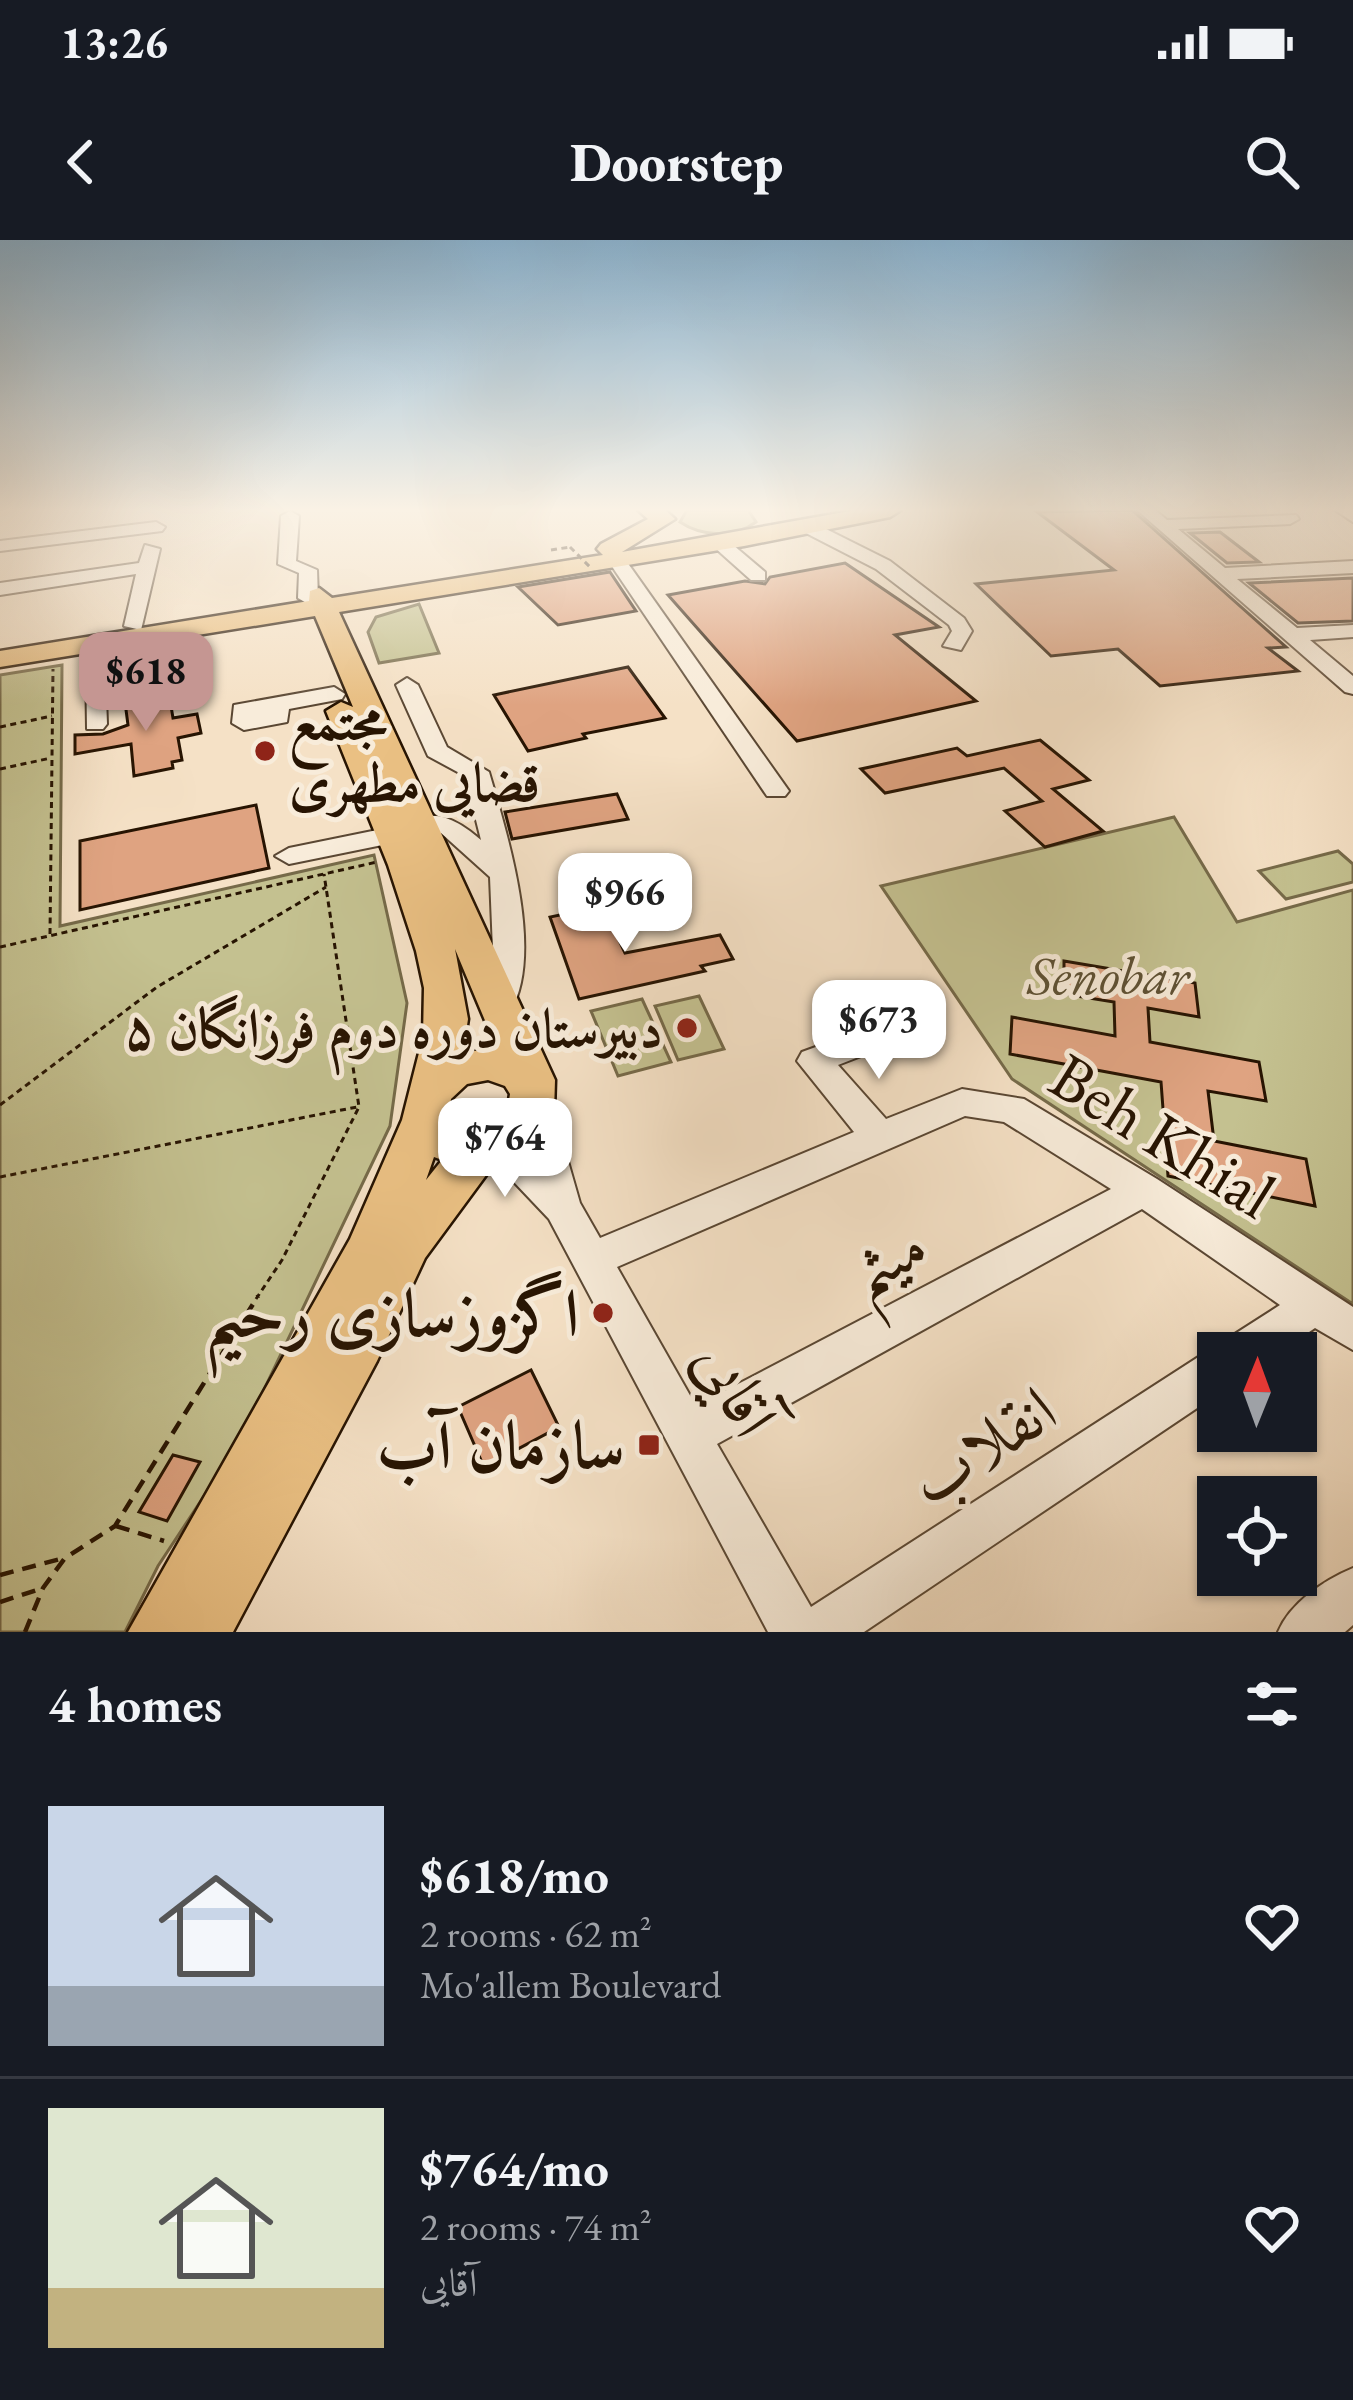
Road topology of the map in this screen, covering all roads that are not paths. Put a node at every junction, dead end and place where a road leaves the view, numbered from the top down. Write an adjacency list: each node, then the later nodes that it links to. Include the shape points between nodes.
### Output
1 (94, 575): 9 (street)
2 (145, 575): 12 (street)
3 (308, 575): 11 (street)
4 (470, 575): 11 (main road)
5 (533, 575): 10 (main road)
6 (612, 575): 26 (street)
7 (896, 575): 16 (street, via 958,622)
8 (1221, 575): 14 (street)
9 (0, 589)
10 (411, 594): 11 (main road); 15 (main road, via 359,616)
11 (309, 606): 12 (main road); 15 (main road, آقایی); 18 (main road); 23 (main road, آقایی)
12 (134, 626): 17 (main road)
13 (1353, 632): 14 (street)
14 (1292, 635): 22 (street)
15 (338, 641): 27 (main road, آقایی)
16 (954, 646)
17 (0, 648)
18 (101, 652): 19 (main road); 20 (street, via 172,651); 25 (street)
19 (0, 659)
20 (177, 684)
21 (407, 685): 29 (street, via 437,751 477,772)
22 (1353, 687)
23 (334, 694): 24 (street); 27 (main road, آقایی)
24 (276, 704)
25 (95, 724)
26 (776, 791)
27 (397, 841): 28 (street); 29 (street, via 448,825); 30 (main road, آقایی); 33 (main road, آقایی, via 445,989 448,1022)
28 (289, 856)
29 (504, 875): 30 (street, via 508,950)
30 (500, 1004): 32 (main road, آقایی)
31 (893, 1031): 34 (street, via 814,1061)
32 (535, 1097): 33 (main road, via 521,1073 490,1063 454,1070); 35 (main road, via 514,1135); 37 (street, آقایی)
33 (427, 1106): 35 (main road, via 444,1142); 42 (main road, آقایی)
34 (880, 1137): 36 (street, Beh Khial, via 962,1102 1012,1109); 38 (street)
35 (480, 1147): 37 (street, آقایی, via 526,1170); 42 (main road)
36 (1144, 1190): 39 (street, Beh Khial); 44 (street, میثم)
37 (563, 1208): 38 (street, آقایی)
38 (591, 1260): 44 (street, آقایی)
39 (1315, 1305): 40 (street, Beh Khial); 41 (street)
40 (1353, 1331)
41 (1274, 1332)
42 (343, 1339): 46 (main road); 47 (main road)
43 (1197, 1383): 49 (street, انقلاب)
44 (688, 1435): 48 (street, آقایی)
45 (1353, 1593): 50 (street)
46 (160, 1632)
47 (196, 1632)
48 (796, 1632)
49 (819, 1632)
50 (1304, 1632)

